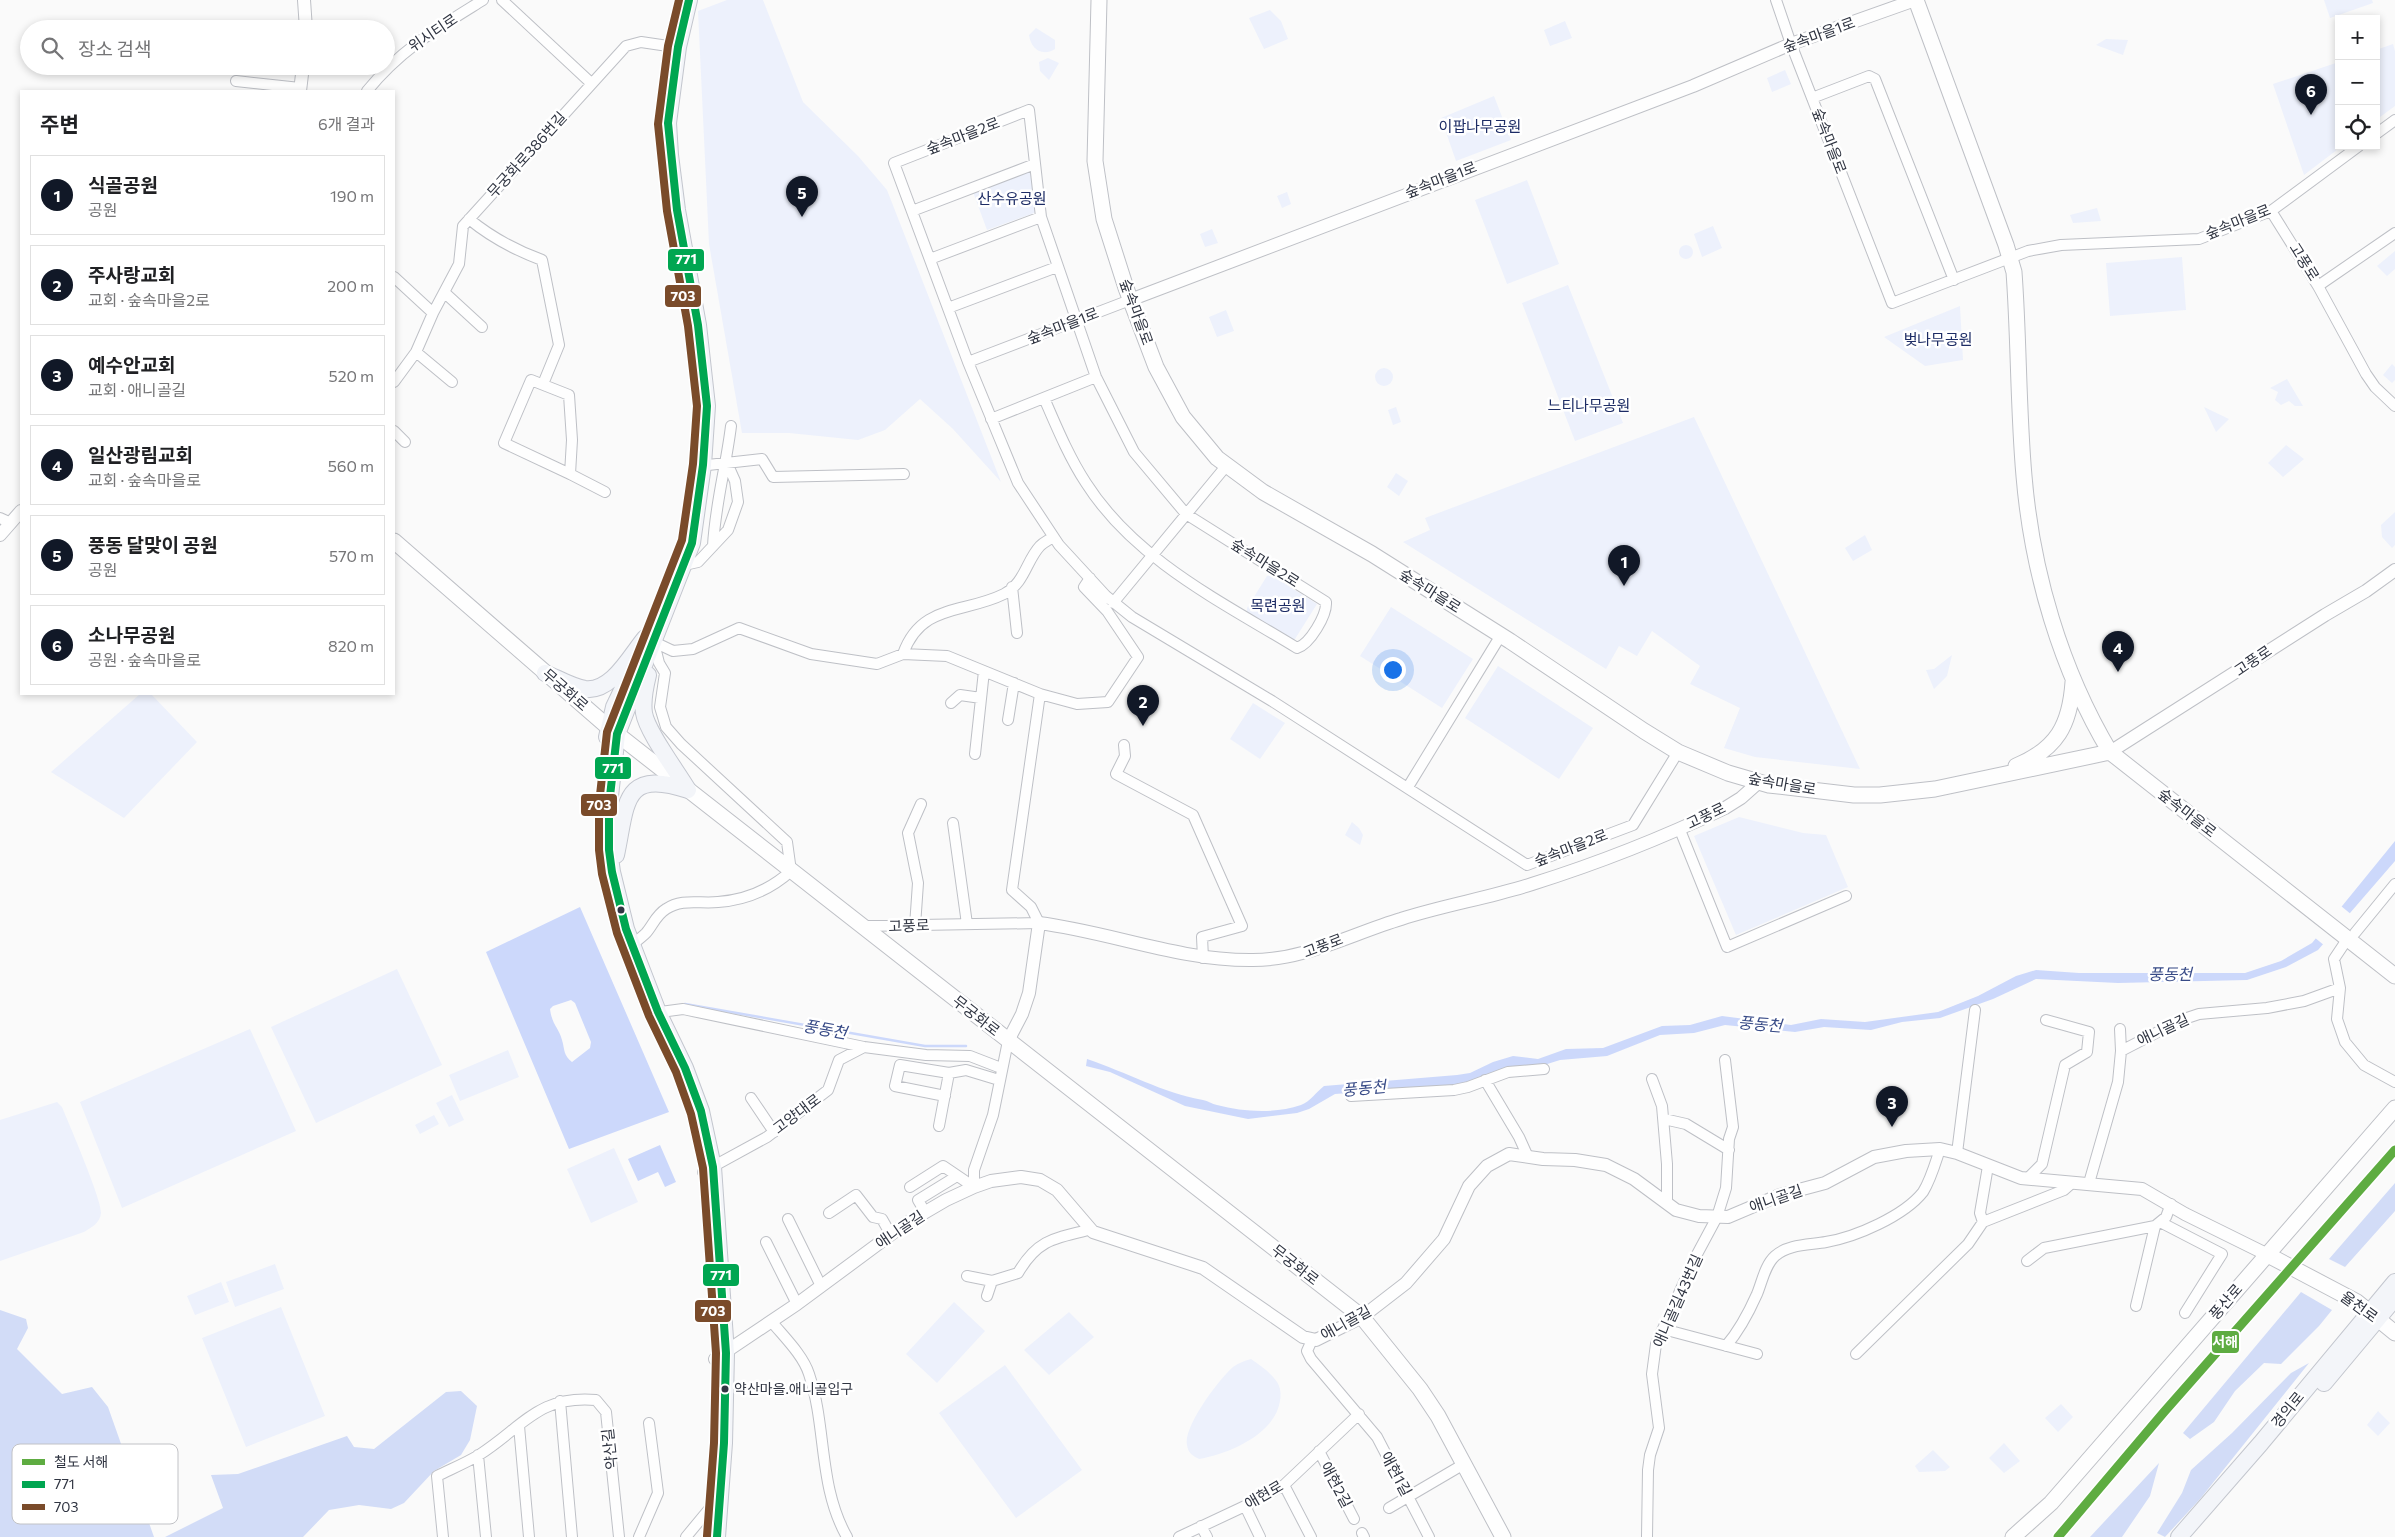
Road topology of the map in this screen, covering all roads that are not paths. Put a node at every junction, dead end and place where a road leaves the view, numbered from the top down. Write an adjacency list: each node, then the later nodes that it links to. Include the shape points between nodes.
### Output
1 (304, 0): 9 (street)
2 (483, 0): 12 (street, 위시티로, via 416,42)
3 (502, 0): 16 (street)
4 (678, 0): 11 (main road)
5 (689, 0): 55 (main road, via 676,56 668,123 675,192 703,370 706,406)
6 (1099, 0): 36 (main road, 숲속마을로, via 1095,161 1104,219)
7 (1776, 0): 10 (street)
8 (1915, 0): 10 (street, 숲속마을1로); 29 (main road, 숲속마을로)
9 (305, 20)
10 (1791, 44): 19 (street); 36 (street, 숲속마을1로, via 1693,86)
11 (668, 46): 16 (street, 무궁화로386번길, via 641,42 626,46); 55 (main road, via 663,83 661,160 666,208 691,326 698,400)
12 (395, 60)
13 (302, 75): 17 (street)
14 (380, 75): 18 (street, 위시티로)
15 (236, 81): 17 (street)
16 (591, 84): 27 (street, 무궁화로386번길)
17 (300, 90)
18 (368, 90)
19 (1812, 98): 33 (street, 숲속마을로, via 1869,76 1876,79); 33 (street, 숲속마을로, via 1892,303)
20 (2395, 120): 21 (street)
21 (2380, 131)
22 (2354, 150): 24 (street, 숲속마을로)
23 (1034, 164): 25 (street); 25 (street, 숲속마을2로, via 1029,110 894,163); 26 (street, 숲속마을2로)
24 (2271, 210): 29 (street, 숲속마을로, via 2199,239 2061,245); 34 (street, 고풍로)
25 (912, 211): 30 (street, 숲속마을2로)
26 (1041, 217): 30 (street); 31 (street, 숲속마을2로)
27 (469, 219): 35 (street, 무궁화로386번길, via 463,226 459,264); 46 (street, via 486,234 542,260 559,344)
28 (2395, 233): 34 (street, 고풍로)
29 (2010, 257): 33 (street, 숲속마을로); 78 (main road, 숲속마을로, via 2015,291 2024,478 2034,550 2046,599)
30 (930, 259): 37 (street, 숲속마을2로)
31 (1057, 267): 37 (street); 39 (street, 숲속마을2로)
32 (395, 278): 38 (street)
33 (1954, 280)
34 (2318, 286): 48 (street, via 2366,374)
35 (445, 293): 38 (street, 무궁화로386번길); 40 (street)
36 (1130, 300): 39 (street, 숲속마을1로); 54 (main road, 숲속마을로, via 1156,366 1183,417)
37 (948, 308): 42 (street, 숲속마을2로)
38 (433, 313): 41 (street, 무궁화로386번길)
39 (1076, 321): 42 (street, 숲속마을1로); 43 (street, 숲속마을2로)
40 (482, 327)
41 (416, 352): 44 (street, 무궁화로386번길); 45 (street)
42 (968, 362): 49 (street, 숲속마을2로)
43 (1096, 377): 47 (street); 60 (street, 숲속마을2로, via 1134,452)
44 (395, 381)
45 (452, 382)
46 (544, 384): 56 (street, via 570,395); 56 (street, via 531,380 504,443)
47 (1044, 398): 49 (street); 66 (street, 숲속마을2로, via 1063,442 1087,484 1108,512)
48 (2395, 406)
49 (991, 419): 63 (street, 숲속마을2로, via 1018,483)
50 (731, 426): 53 (street)
51 (395, 433): 52 (street)
52 (405, 442)
53 (726, 463): 55 (street); 57 (street, via 762,459 773,477); 65 (street, via 714,517); 65 (street, via 735,481 738,502 728,530)
54 (1226, 465): 60 (street); 73 (main road, 숲속마을로, via 1263,492 1372,554)
55 (699, 466): 67 (main road)
56 (570, 474): 58 (street)
57 (904, 474)
58 (605, 492)
59 (20, 512): 61 (street)
60 (1186, 514): 66 (street); 66 (street, 숲속마을2로, via 1326,602 1326,610 1304,645 1297,648 1200,590)
61 (5, 520): 62 (street)
62 (0, 535)
63 (1053, 537): 69 (street, 숲속마을2로); 70 (street, via 1041,546 1022,579)
64 (395, 542): 77 (main road, 무궁화로)
65 (713, 546): 67 (street, via 698,562)
66 (1152, 555): 71 (street)
67 (679, 566): 74 (main road)
68 (2393, 575): 87 (street, 고풍로)
69 (1090, 578): 71 (street, 숲속마을2로); 80 (street, via 1084,587 1107,611 1138,657 1108,702 1078,704)
70 (1012, 587): 72 (street); 75 (street, via 1005,594 952,609 919,626 908,639)
71 (1113, 603): 91 (street, 숲속마을2로, via 1132,618)
72 (1016, 633)
73 (1501, 636): 86 (main road, 숲속마을로); 91 (street)
74 (649, 640): 75 (street, via 674,651 693,649 739,628 811,654 877,664); 77 (main road, via 599,688 583,688); 84 (main road); 92 (main road, via 644,716 650,732); 97 (street, via 665,673 660,707 666,727 787,842)
75 (903, 654): 76 (street, via 947,656)
76 (984, 670): 79 (street); 81 (street)
77 (545, 673): 84 (main road, 무궁화로)
78 (2073, 678): 87 (main road, 숲속마을로, via 2086,711); 89 (main road, via 2070,710 2057,737 2032,759)
79 (1014, 683): 80 (street); 83 (street)
80 (1040, 694): 101 (street, via 1012,890 1032,907)
81 (981, 698): 82 (street, via 960,695); 88 (street)
82 (951, 703)
83 (1008, 720)
84 (612, 730): 92 (main road, 무궁화로); 98 (main road, via 609,850); 106 (main road, via 602,801 602,843 612,902)
85 (1124, 745): 107 (street, via 1125,756 1116,774 1193,815 1242,926 1202,937)
86 (1678, 752): 90 (main road, 숲속마을로); 91 (street, 숲속마을2로, via 1633,825 1527,864)
87 (2110, 752): 89 (main road, 숲속마을로); 96 (main road, 숲속마을로)
88 (975, 754)
89 (1980, 780): 90 (main road, 숲속마을로, via 1880,795 1854,795)
90 (1759, 782): 95 (street, 고풍로, via 1725,808)
91 (1408, 787)
92 (688, 790): 97 (main road, 무궁화로); 98 (main road, via 652,781 639,786 630,795)
93 (921, 804): 104 (street, via 908,833 918,883)
94 (953, 823): 102 (street)
95 (1680, 830): 100 (street, via 1727,946); 107 (street, 고풍로, via 1530,885 1421,913 1297,956 1251,960)
96 (2228, 846): 105 (main road, via 2237,859); 109 (main road, 숲속마을로)
97 (791, 871): 103 (main road, 무궁화로); 106 (street, via 778,882 740,898 717,903 680,903 666,909)
98 (612, 872): 106 (main road)
99 (2395, 884): 105 (street)
100 (1846, 896)
101 (1038, 923): 102 (street, 고풍로); 107 (street, 고풍로); 116 (street, via 1029,993)
102 (968, 924): 104 (street, 고풍로)
103 (861, 926): 104 (street, 고풍로); 116 (main road, 무궁화로)
104 (915, 926)
105 (2347, 937): 108 (main road); 110 (main road); 111 (street, via 2334,959)
106 (628, 948): 113 (main road)
107 (1203, 958)
108 (2395, 965)
109 (2395, 976)
110 (2395, 985)
111 (2340, 988): 118 (street, 애니골길, via 2304,1001 2267,1008 2199,1014 2180,1020); 126 (street, via 2337,1019 2345,1042 2364,1065)
112 (1975, 1010): 136 (street)
113 (655, 1012): 117 (street, via 683,1009); 139 (main road, via 694,1115)
114 (2046, 1020): 141 (street, via 2090,1032 2087,1052 2065,1065 2042,1164)
115 (2120, 1029): 118 (street)
116 (1008, 1042): 120 (street); 169 (main road, 무궁화로)
117 (864, 1047): 120 (street, via 926,1055 970,1056); 133 (street, 고양대로, via 839,1060 828,1090)
118 (2121, 1051): 143 (street, 애니골길, via 2118,1082)
119 (1725, 1060): 135 (street, 애니골길43번길, via 1732,1127)
120 (1001, 1068): 124 (street)
121 (1544, 1069): 125 (street, via 1508,1072)
122 (949, 1073): 124 (street, via 966,1070); 127 (street); 127 (street, via 900,1065 895,1086)
123 (1652, 1079): 131 (street)
124 (999, 1080): 145 (street, via 993,1115 974,1170)
125 (1485, 1080): 128 (street, via 1454,1090); 137 (street)
126 (2395, 1082)
127 (945, 1096): 132 (street)
128 (1351, 1096)
129 (751, 1098): 133 (street)
130 (2395, 1108): 157 (main road, 풍산로)
131 (1664, 1119): 135 (street, via 1686,1124); 146 (street)
132 (939, 1126)
133 (774, 1132): 139 (street, 고양대로)
134 (1940, 1149): 136 (street, 애니골길); 150 (street, 애니골길, via 1874,1157 1825,1183 1780,1195 1728,1217); 174 (street, via 1923,1191 1906,1209 1842,1239 1795,1247 1775,1256 1748,1312)
135 (1729, 1150): 150 (street, 애니골길43번길, via 1726,1188)
136 (1957, 1153): 138 (street, 애니골길)
137 (1528, 1157): 146 (street, 애니골길, via 1606,1165 1634,1179); 169 (street, 애니골길, via 1503,1156 1479,1173 1436,1251 1406,1283)
138 (1988, 1166): 141 (street, 애니골길); 152 (street, via 1980,1212)
139 (708, 1169): 177 (main road, via 710,1239)
140 (957, 1176): 144 (street, via 943,1166); 145 (street); 148 (street, via 918,1200)
141 (2027, 1179): 142 (street, 애니골길)
142 (2074, 1182): 143 (street, 애니골길); 152 (street, via 2064,1190)
143 (2089, 1183): 147 (street, 애니골길, via 2136,1187)
144 (910, 1187)
145 (974, 1187): 148 (street, 애니골길); 154 (street, 애니골길, via 1021,1177 1040,1180 1061,1194)
146 (1667, 1204): 150 (street, 애니골길, via 1690,1214)
147 (2171, 1204): 153 (street, via 2166,1217); 157 (street, 애니골길)
148 (925, 1212): 155 (street, 애니골길)
149 (828, 1213): 155 (street, via 856,1195 873,1217 882,1219)
150 (1717, 1217): 171 (street, 애니골길43번길)
151 (788, 1219): 162 (street)
152 (1983, 1222): 176 (street, via 1968,1244)
153 (2158, 1224): 158 (street, via 2144,1230 2044,1248); 166 (street); 167 (street, via 2222,1254)
154 (1089, 1230): 160 (street, via 1051,1239 1028,1257 1018,1273); 173 (street, 애니골길, via 1203,1268)
155 (891, 1234): 162 (street, 애니골길)
156 (766, 1242): 165 (street)
157 (2274, 1258): 168 (main road, 율천로, via 2358,1302); 209 (main road, 풍산로, via 2051,1503)
158 (2027, 1261)
159 (967, 1276): 160 (street)
160 (992, 1281): 163 (street)
161 (2395, 1282): 168 (main road, 경의로)
162 (821, 1286): 165 (street, 애니골길)
163 (986, 1296)
164 (2395, 1298): 168 (main road, 경의로)
165 (798, 1304): 170 (street, 애니골길)
166 (2136, 1306)
167 (2185, 1313)
168 (2373, 1316): 172 (main road, 율천로); 210 (main road, 경의로); 211 (main road, 경의로)
169 (1362, 1317): 173 (street, 애니골길); 184 (main road, 무궁화로, via 1420,1389)
170 (771, 1321): 177 (street, 애니골길); 201 (street, via 809,1373 828,1492)
171 (1663, 1329): 174 (street); 208 (street, 애니골길43번길, via 1656,1344 1652,1374 1659,1428 1648,1470)
172 (2395, 1333)
173 (1312, 1340): 179 (street, 애현1길, via 1307,1351 1311,1359)
174 (1726, 1346): 175 (street)
175 (1757, 1354)
176 (1856, 1354)
177 (721, 1356): 187 (main road, via 716,1380)
178 (560, 1401): 181 (street, 약산길, via 539,1409); 195 (street); 196 (street, 약산길, via 596,1400 606,1412)
179 (1359, 1414): 182 (street, 애현로); 186 (street, 애현1길, via 1377,1437)
180 (649, 1423): 197 (street, via 658,1493)
181 (519, 1426): 183 (street, 약산길); 194 (street)
182 (1319, 1451): 185 (street, 애현로); 190 (street, 애현2길)
183 (478, 1455): 192 (street, 약산길, via 437,1476); 193 (street)
184 (1464, 1464): 186 (street); 207 (main road, 무궁화로)
185 (1284, 1485): 188 (street, 애현로); 205 (street)
186 (1408, 1497): 189 (street); 206 (street, 애현1길)
187 (715, 1505): 198 (street); 199 (main road); 200 (main road)
188 (1245, 1506): 191 (street, 애현로); 204 (street)
189 (1388, 1508)
190 (1354, 1519)
191 (1201, 1526): 202 (street, 애현로); 203 (street)
192 (443, 1537)
193 (486, 1537)
194 (529, 1537)
195 (572, 1537)
196 (619, 1537)
197 (640, 1537)
198 (686, 1537)
199 (708, 1537)
200 (717, 1537)
201 (847, 1537)
202 (1179, 1537)
203 (1207, 1537)
204 (1260, 1537)
205 (1311, 1537)
206 (1429, 1537)
207 (1503, 1537)
208 (1647, 1537)
209 (2013, 1537)
210 (2179, 1537)
211 (2187, 1537)

